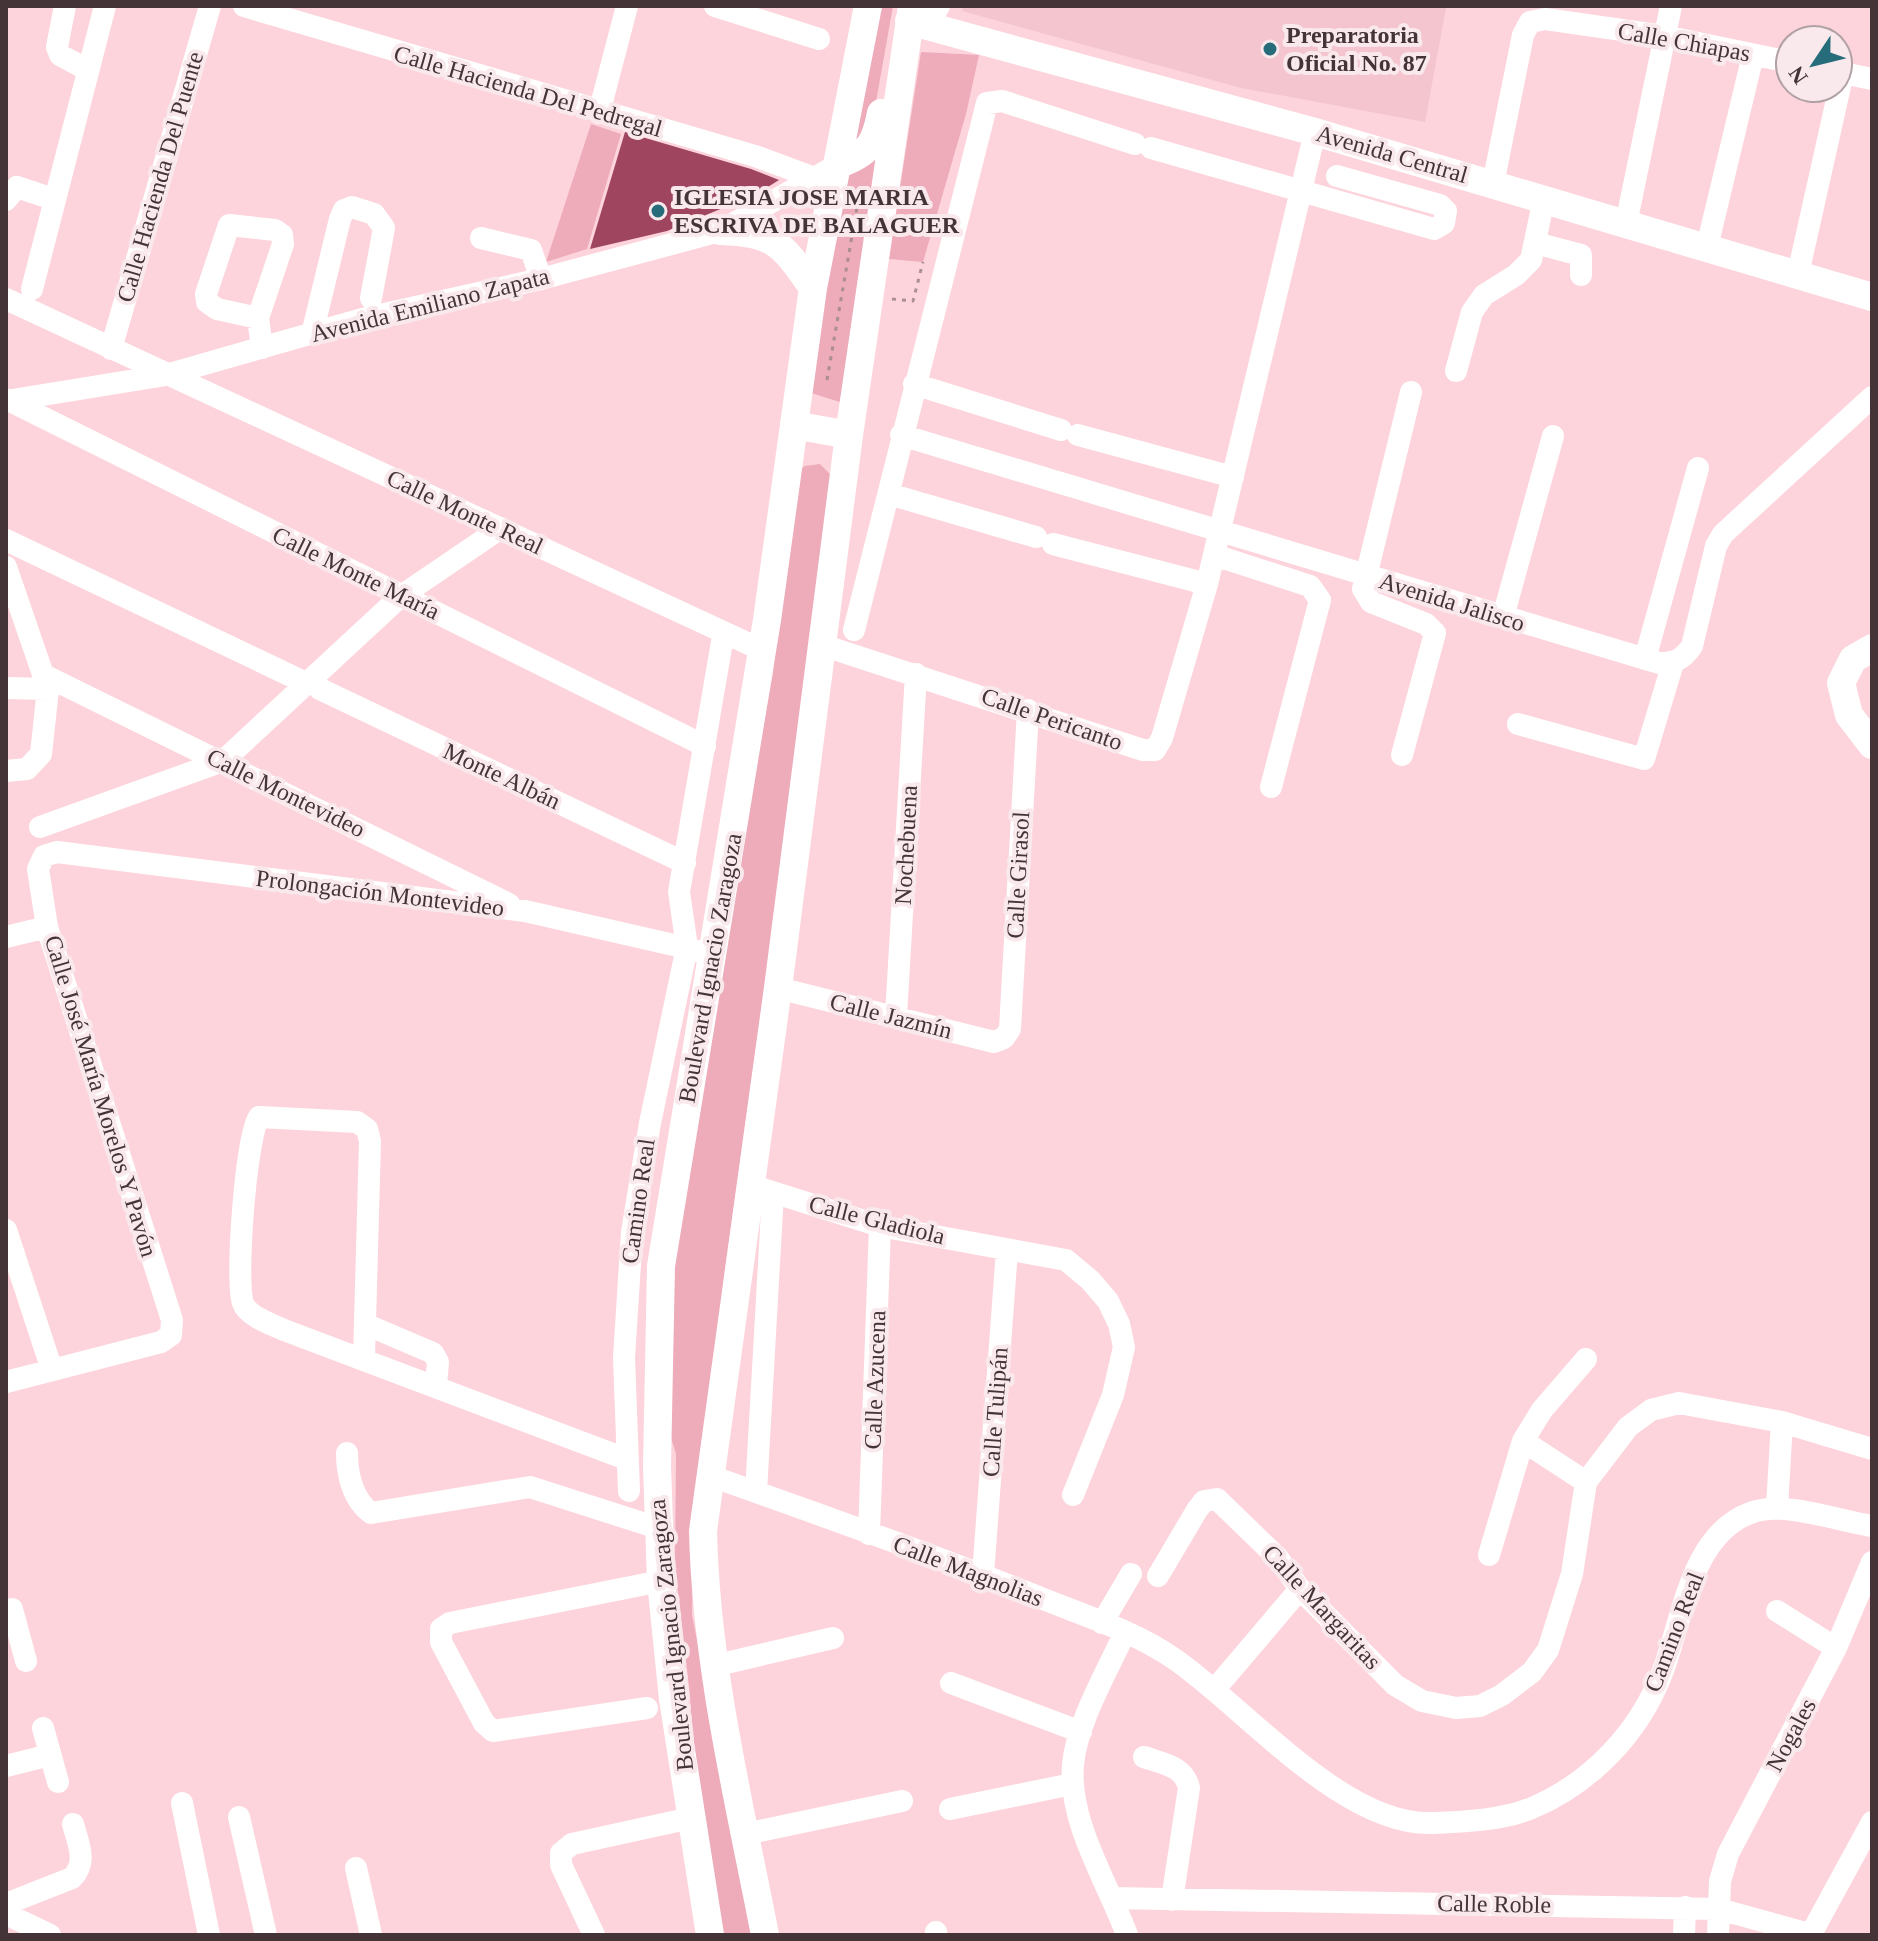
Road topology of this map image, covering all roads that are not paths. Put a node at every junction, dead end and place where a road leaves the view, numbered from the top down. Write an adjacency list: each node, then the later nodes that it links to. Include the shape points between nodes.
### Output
1 (65, 6): 14 (street, via 57,47 60,55)
2 (105, 6): 14 (street)
3 (210, 6): 41 (street, Calle Hacienda Del Puente)
4 (244, 6): 16 (street, Calle Hacienda Del Pedregal)
5 (627, 6): 16 (street)
6 (715, 6): 11 (street)
7 (868, 6): 18 (main road, Boulevard Ignacio Zaragoza)
8 (1671, 6): 10 (street)
9 (917, 13): 17 (main road, Avenida Central); 18 (main road, via 876,138 866,153); 49 (main road, Boulevard Ignacio Zaragoza)
10 (1664, 36): 12 (street, Calle Chiapas); 20 (street, Calle Chiapas, via 1545,19 1530,22); 25 (street)
11 (819, 39)
12 (1753, 55): 13 (street, Calle Chiapas); 29 (street)
13 (1774, 59)
14 (88, 70): 22 (street)
15 (1834, 104): 30 (street)
16 (599, 113): 18 (street, Calle Hacienda Del Pedregal)
17 (1315, 132): 20 (main road, Avenida Central); 21 (street, Calle Pericanto)
18 (825, 171): 26 (street, Avenida Emiliano Zapata); 33 (main road, Boulevard Ignacio Zaragoza)
19 (1337, 176): 21 (street, via 1440,205 1446,211 1444,223 1434,229)
20 (1493, 184): 23 (main road, Avenida Central)
21 (1301, 192): 44 (street, via 1002,101 987,103); 53 (street, Calle Pericanto)
22 (53, 199): 24 (street, via 17,187); 34 (street)
23 (1544, 199): 25 (main road, Avenida Central); 28 (street)
24 (6, 200)
25 (1626, 224): 29 (main road, Avenida Central)
26 (720, 231): 32 (street, Avenida Emiliano Zapata); 33 (main road, via 766,236)
27 (481, 238): 32 (street, via 531,250)
28 (1535, 243): 31 (street, via 1581,255); 42 (street, via 1531,260 1484,295 1472,312)
29 (1707, 247): 30 (main road, Avenida Central)
30 (1798, 274): 35 (main road, Avenida Central)
31 (1581, 275)
32 (541, 279): 39 (street, Avenida Emiliano Zapata)
33 (813, 288): 48 (main road, Boulevard Ignacio Zaragoza)
34 (32, 289)
35 (1872, 297)
36 (371, 298): 39 (street, via 384,228 374,214 352,207 340,219)
37 (6, 299): 41 (street, Calle Monte Real)
38 (258, 318): 38 (street, via 282,235 229,225 207,302); 40 (street)
39 (312, 334): 40 (street, Avenida Emiliano Zapata)
40 (262, 348): 43 (street, Avenida Emiliano Zapata)
41 (111, 349): 43 (street, Calle Monte Real)
42 (1456, 371)
43 (166, 375): 47 (street, Avenida Emiliano Zapata); 55 (street, Calle Monte Real)
44 (914, 384): 50 (street); 53 (street)
45 (1411, 392): 60 (street)
46 (1872, 397): 70 (street, via 1723,534 1692,646)
47 (7, 400): 62 (street, Calle Monte María)
48 (794, 425): 49 (main road); 68 (main road, Boulevard Ignacio Zaragoza)
49 (849, 435): 66 (main road, Boulevard Ignacio Zaragoza)
50 (901, 435): 54 (street); 56 (street, Avenida Jalisco)
51 (1553, 436): 63 (street)
52 (1698, 468): 69 (street)
53 (1233, 477): 56 (street, Calle Pericanto)
54 (889, 494): 61 (street); 64 (street)
55 (501, 528): 62 (street); 65 (street, Calle Monte Real)
56 (1220, 530): 58 (street, Calle Pericanto); 60 (street, Avenida Jalisco)
57 (6, 540): 73 (street, Monte Albán)
58 (1214, 555): 61 (street, Calle Pericanto); 82 (street, via 1310,586 1320,600)
59 (6, 567): 72 (street)
60 (1366, 576): 63 (street, Avenida Jalisco); 79 (street, via 1363,589 1371,602 1426,624 1435,633)
61 (1207, 584): 75 (street, Calle Pericanto, via 1155,750)
62 (401, 596): 73 (street); 78 (street, Calle Monte María)
63 (1503, 617): 69 (street, Avenida Jalisco)
64 (854, 630)
65 (723, 636): 68 (street, Calle Monte Real); 78 (street)
66 (822, 645): 71 (street, Calle Pericanto); 90 (main road, Boulevard Ignacio Zaragoza)
67 (1872, 648): 77 (main road, via 1853,659 1841,683 1849,715)
68 (762, 650): 89 (main road, Boulevard Ignacio Zaragoza)
69 (1645, 659): 70 (street, Avenida Jalisco)
70 (1673, 663): 76 (street, via 1644,759)
71 (916, 674): 75 (street, Calle Pericanto); 91 (street, Nochebuena)
72 (47, 682): 74 (street); 80 (street, Calle Montevideo); 81 (street, via 41,754 27,769)
73 (313, 686): 80 (street); 85 (street, Monte Albán)
74 (6, 688)
75 (1028, 710): 92 (street, Calle Girasol, via 1010,1029)
76 (1518, 724)
77 (1872, 745)
78 (705, 746): 85 (street)
79 (1402, 755)
80 (223, 761): 83 (street); 86 (street, Calle Montevideo)
81 (6, 771)
82 (1271, 787)
83 (40, 827)
84 (44, 856): 86 (street, Prolongación Montevideo, via 57,852); 87 (street, Calle José María Morelos Y Pavón, via 38,869)
85 (685, 863): 89 (street, via 679,905)
86 (525, 911): 89 (street, Prolongación Montevideo)
87 (47, 927): 88 (street); 101 (street, Calle José María Morelos Y Pavón, via 172,1320 171,1335 161,1342)
88 (6, 937)
89 (700, 950): 108 (street, Camino Real, via 650,1123 632,1232 624,1358); 116 (main road, Boulevard Ignacio Zaragoza, via 661,1266)
90 (778, 988): 91 (street, Calle Jazmín); 93 (main road, Boulevard Ignacio Zaragoza)
91 (896, 1016): 92 (street, Calle Jazmín, via 994,1042)
92 (1004, 1038)
93 (762, 1189): 94 (street, Calle Gladiola); 109 (main road, Boulevard Ignacio Zaragoza); 112 (street)
94 (880, 1226): 96 (street, Calle Gladiola); 117 (street, Calle Azucena)
95 (6, 1230): 97 (street)
96 (1007, 1250): 113 (street, Calle Gladiola, via 1066,1260 1108,1301 1119,1324 1124,1347 1113,1395); 121 (street, Calle Tulipán)
97 (15, 1286): 101 (street)
98 (365, 1324): 99 (street); 99 (street, via 367,1129 357,1122 259,1117 239,1253 244,1306 284,1330); 103 (street, via 433,1353 438,1362)
99 (364, 1359): 103 (street)
100 (1586, 1359): 105 (street)
101 (52, 1370): 102 (street)
102 (6, 1382)
103 (436, 1385): 108 (street)
104 (1782, 1422): 106 (street, Calle Margaritas); 110 (street, Calle Margaritas, via 1679,1403 1651,1410 1628,1427); 114 (street)
105 (1523, 1441): 110 (street); 118 (street)
106 (1872, 1449)
107 (347, 1453): 116 (street, via 351,1483 371,1513 530,1487)
108 (626, 1459): 111 (street, Camino Real)
109 (708, 1475): 112 (street, Calle Magnolias); 133 (main road, Boulevard Ignacio Zaragoza, via 704,1573)
110 (1586, 1482): 124 (street, Calle Margaritas, via 1572,1574 1548,1650 1532,1672 1480,1706 1456,1708 1422,1701 1395,1685)
111 (629, 1491)
112 (756, 1492): 117 (street, Calle Magnolias)
113 (1073, 1495)
114 (1777, 1507): 115 (street, Camino Real); 135 (street, Camino Real, via 1731,1522 1709,1546 1661,1676 1634,1728 1587,1774 1529,1809 1429,1823 1386,1815 1334,1789)
115 (1872, 1526)
116 (658, 1528): 123 (main road, Boulevard Ignacio Zaragoza)
117 (869, 1534): 121 (street, Calle Magnolias)
118 (1489, 1555)
119 (1872, 1562): 131 (street, Nogales)
120 (1131, 1574): 127 (street)
121 (983, 1575): 127 (street, Calle Magnolias)
122 (1158, 1576): 124 (street, Calle Margaritas, via 1204,1501 1217,1499 1278,1558)
123 (661, 1581): 136 (street, via 441,1629 441,1642 493,1731); 148 (main road, Boulevard Ignacio Zaragoza)
124 (1300, 1589): 135 (street)
125 (12, 1609): 129 (street)
126 (1777, 1611): 131 (street)
127 (1102, 1623): 128 (street, Calle Magnolias)
128 (1125, 1632): 135 (street, Camino Real, via 1170,1655); 138 (street)
129 (13, 1637): 132 (street)
130 (833, 1638): 133 (street)
131 (1836, 1648): 157 (street, Nogales, via 1728,1854)
132 (26, 1661)
133 (713, 1666): 151 (main road, Boulevard Ignacio Zaragoza)
134 (951, 1683): 138 (street)
135 (1215, 1689)
136 (647, 1708)
137 (43, 1728): 139 (street)
138 (1081, 1732): 143 (street)
139 (50, 1755): 141 (street); 142 (street)
140 (1144, 1757): 154 (street, via 1187,1777)
141 (6, 1766)
142 (58, 1782)
143 (1072, 1784): 146 (street); 153 (street, via 1085,1832)
144 (902, 1801): 151 (street)
145 (182, 1803): 161 (street)
146 (950, 1809)
147 (239, 1817): 162 (street)
148 (691, 1818): 164 (street, via 572,1844 561,1853 561,1865); 165 (main road, Boulevard Ignacio Zaragoza)
149 (1872, 1822): 159 (street)
150 (73, 1824): 155 (street, via 82,1858 79,1870 72,1878)
151 (745, 1834): 166 (main road, Boulevard Ignacio Zaragoza)
152 (356, 1868): 163 (street)
153 (1113, 1898): 154 (street, Calle Roble); 167 (street)
154 (1172, 1900): 156 (street, Calle Roble)
155 (6, 1904)
156 (1685, 1907): 157 (street, Calle Roble); 168 (street)
157 (1719, 1909): 159 (street, Calle Roble); 169 (street, Nogales)
158 (6, 1914): 160 (street)
159 (1812, 1934)
160 (50, 1935)
161 (209, 1935)
162 (266, 1935)
163 (371, 1935)
164 (594, 1935)
165 (710, 1935)
166 (765, 1935)
167 (1127, 1935)
168 (1684, 1935)
169 (1718, 1935)

